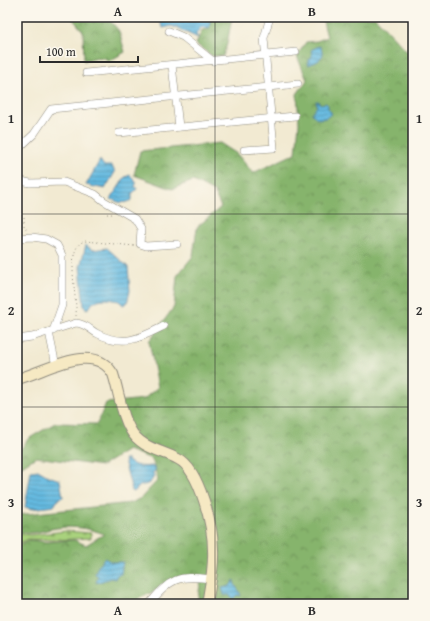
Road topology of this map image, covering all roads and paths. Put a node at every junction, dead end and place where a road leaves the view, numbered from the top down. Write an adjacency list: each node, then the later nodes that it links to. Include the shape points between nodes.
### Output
1 (270, 17): 4 (street, via 264,38)
2 (169, 31): 5 (street, via 183,37)
3 (296, 52): 4 (street)
4 (265, 55): 5 (street); 9 (street)
5 (213, 61): 6 (street)
6 (172, 65): 7 (street); 10 (street)
7 (86, 73)
8 (298, 84): 9 (street)
9 (268, 86): 10 (street); 12 (street)
10 (175, 96): 13 (street); 15 (street, via 51,109 34,134)
11 (295, 116): 12 (street)
12 (271, 118): 13 (street); 16 (street, via 274,148)
13 (179, 127): 14 (street)
14 (119, 133)
15 (17, 150)
16 (244, 150)
17 (17, 180): 21 (street, via 30,183 64,182 95,194 135,219 141,229)
18 (24, 217): 19 (path, via 24,226)
19 (32, 237): 20 (street); 25 (street, via 57,245 62,255 62,305)
20 (17, 238)
21 (140, 244): 22 (street); 23 (path, via 136,246 86,241 77,245 73,269 77,314)
22 (177, 244)
23 (71, 325): 24 (street, via 83,324 93,328 96,333 121,341 139,338); 25 (street)
24 (164, 326)
25 (51, 331): 26 (street); 27 (street)
26 (17, 339)
27 (56, 366): 28 (street); 29 (street, via 85,357 105,363 113,374 130,430 143,444 179,459 187,467 197,485 210,526 213,550)
28 (17, 378)
29 (211, 579): 30 (street, via 188,577 174,580); 31 (street)
30 (149, 604)
31 (207, 604)

